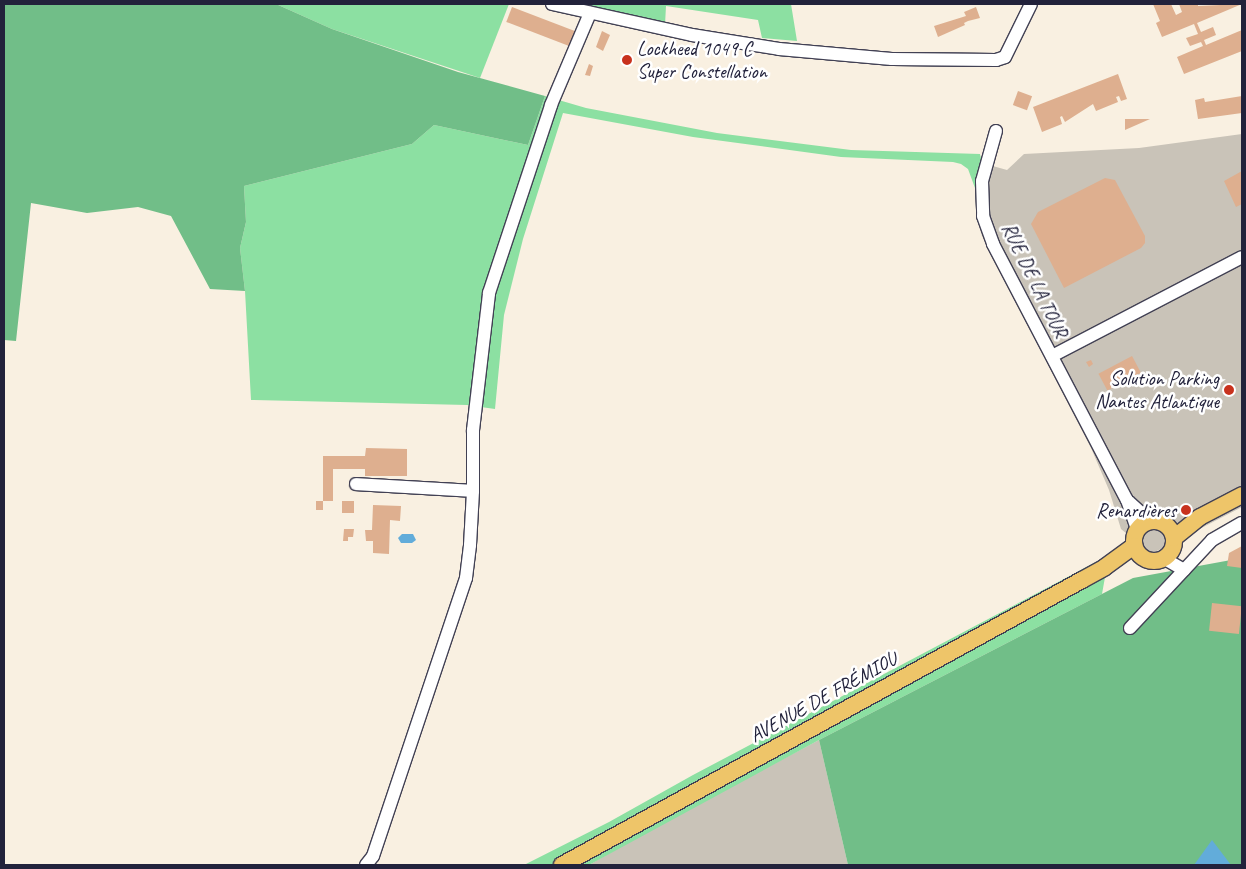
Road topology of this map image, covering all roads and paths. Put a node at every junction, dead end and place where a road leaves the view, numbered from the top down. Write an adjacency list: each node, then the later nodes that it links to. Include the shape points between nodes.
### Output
1 (552, 4): 3 (street)
2 (1031, 4): 3 (street, via 1006,57 996,60 892,59 779,48 692,35)
3 (590, 13): 8 (street, via 551,105 489,292 473,430)
4 (996, 132): 6 (street, RUE DE LA TOUR, via 982,181 983,216 993,244)
5 (1242, 257): 6 (street, RUE DE LA TOUR)
6 (1052, 356): 11 (street, RUE DE LA TOUR, via 1127,500)
7 (356, 484): 8 (street)
8 (474, 491): 16 (street, via 466,578 372,856)
9 (1242, 495): 12 (main road, via 1200,517)
10 (1242, 523): 14 (street, via 1212,540)
11 (1144, 525): 12 (main road); 13 (main road)
12 (1169, 543): 13 (main road, via 1151,561); 14 (street)
13 (1136, 550): 17 (main road, AVENUE DE FRÉMIOU)
14 (1184, 570): 15 (street)
15 (1130, 628)
16 (366, 865)
17 (562, 865)

